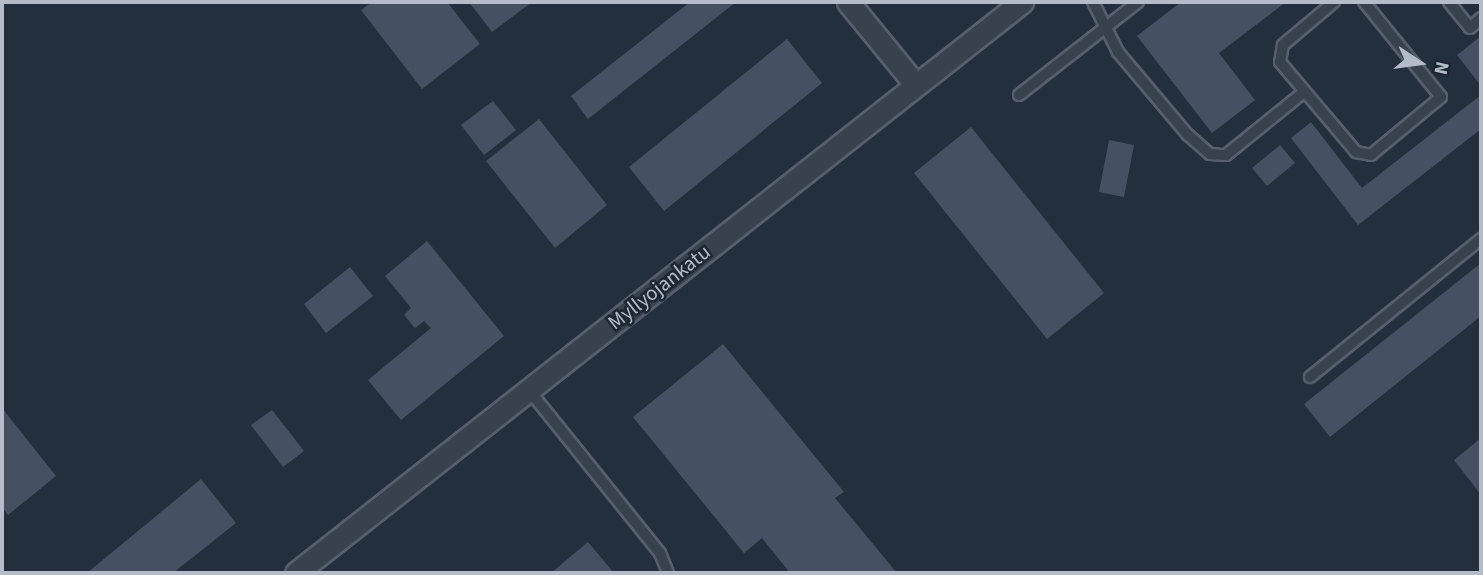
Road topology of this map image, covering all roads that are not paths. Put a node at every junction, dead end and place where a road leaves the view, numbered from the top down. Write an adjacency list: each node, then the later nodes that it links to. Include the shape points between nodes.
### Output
1 (848, 2): 10 (street)
2 (1022, 2): 10 (street, Myllyojankatu)
3 (1093, 2): 9 (lane)
4 (1138, 2): 9 (lane)
5 (1334, 2): 11 (lane, via 1283,45 1280,62)
6 (1364, 2): 11 (lane, via 1441,97 1371,155 1356,152)
7 (1448, 2): 8 (lane, via 1470,28)
8 (1481, 18)
9 (1105, 28): 11 (lane, via 1188,135 1210,154 1226,155); 12 (lane)
10 (916, 85): 15 (street, Myllyojankatu)
11 (1304, 92)
12 (1019, 95)
13 (1481, 239): 14 (lane)
14 (1310, 377)
15 (528, 389): 16 (street, Myllyojankatu); 17 (lane, via 660,553)
16 (296, 573)
17 (668, 573)

